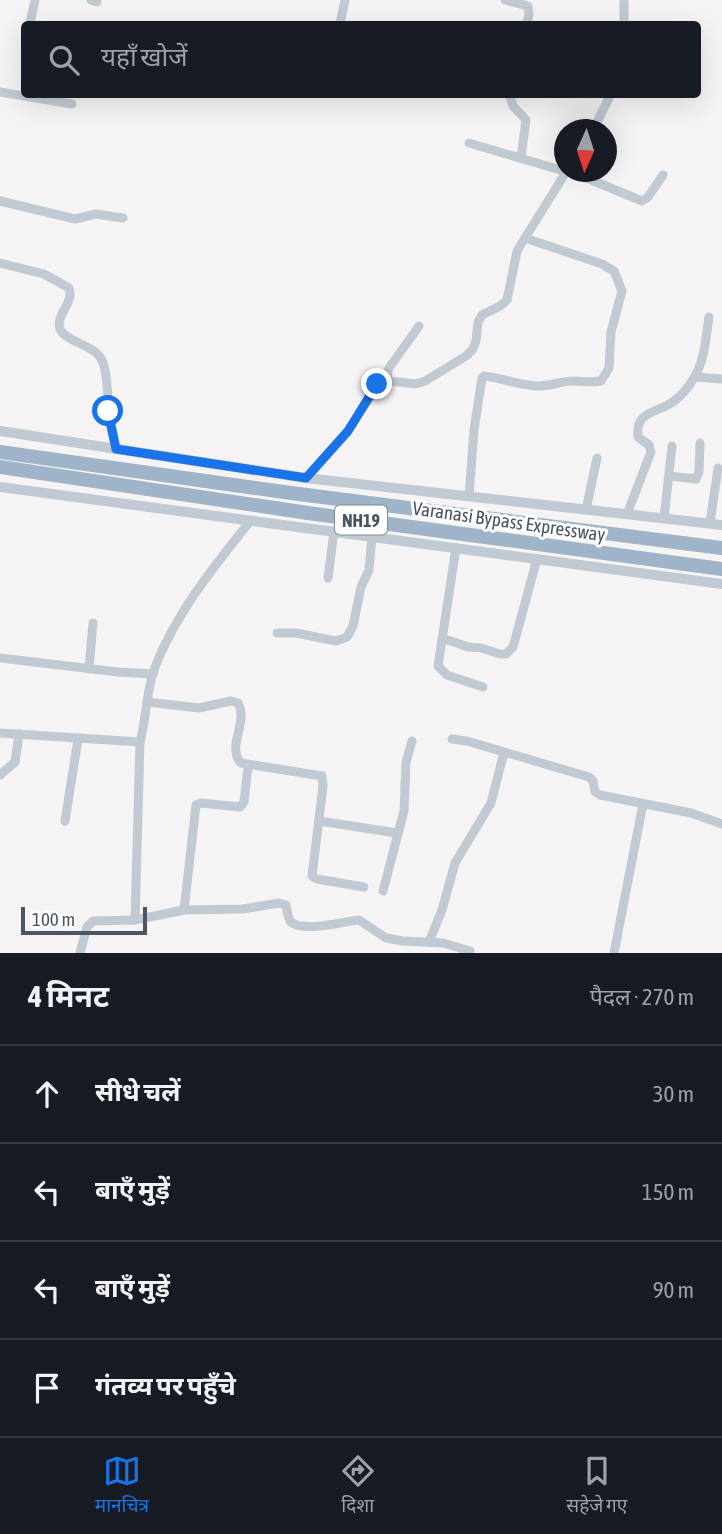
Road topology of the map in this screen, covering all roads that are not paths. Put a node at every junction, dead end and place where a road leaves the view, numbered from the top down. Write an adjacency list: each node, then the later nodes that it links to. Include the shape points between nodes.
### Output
1 (35, 0): 5 (street)
2 (345, 0): 6 (street)
3 (505, 0): 7 (street, via 528,6)
4 (624, 0): 8 (street)
5 (30, 21)
6 (342, 21)
7 (528, 21)
8 (624, 21)
9 (0, 92): 10 (street)
10 (21, 96)
11 (36, 98): 14 (street)
12 (510, 98): 17 (street, via 526,120)
13 (609, 98): 15 (street)
14 (72, 104)
15 (598, 119)
16 (469, 143): 17 (street)
17 (521, 157): 18 (street)
18 (554, 168)
19 (663, 175): 21 (street, via 642,201)
20 (559, 182): 24 (street)
21 (596, 182)
22 (0, 201): 23 (street, via 75,219 96,214)
23 (123, 218)
24 (525, 238): 30 (street, via 514,262 507,300 482,315 473,349 425,381); 42 (street, via 614,271 622,291 610,335 609,368 601,381 538,386 484,376)
25 (0, 263): 34 (street, via 44,274 69,288 71,297 61,330 103,361)
26 (709, 317): 28 (street)
27 (419, 326): 30 (street, via 389,368)
28 (695, 377): 29 (street); 44 (street, via 677,399 640,421 638,437 651,452)
29 (722, 379)
30 (386, 380): 40 (street, via 377,384 348,431)
31 (0, 431): 34 (street)
32 (700, 443): 39 (street, via 696,479)
33 (672, 446): 39 (street)
34 (116, 449): 40 (street)
35 (0, 452): 52 (highway, Varanasi Bypass Expressway / NH19)
36 (597, 458): 43 (street)
37 (0, 467): 54 (highway, Varanasi Bypass Expressway / NH19)
38 (718, 468): 47 (street)
39 (670, 476): 45 (street)
40 (306, 478): 42 (street)
41 (0, 486): 46 (street)
42 (469, 496): 43 (street)
43 (586, 510): 44 (street)
44 (627, 514): 45 (street)
45 (664, 518): 47 (street)
46 (251, 520): 49 (street); 62 (street, via 178,622)
47 (710, 523): 48 (street)
48 (722, 525)
49 (334, 531): 50 (street); 55 (street)
50 (372, 536): 51 (street); 58 (street, via 369,570 347,637 336,641)
51 (456, 548): 53 (street); 59 (street)
52 (722, 548)
53 (537, 559): 56 (street); 59 (street, via 510,652 500,654)
54 (722, 569)
55 (328, 578)
56 (722, 584)
57 (93, 623): 61 (street)
58 (277, 633)
59 (442, 638): 63 (street, via 441,671)
60 (0, 658): 61 (street)
61 (89, 669): 62 (street)
62 (153, 674): 64 (street)
63 (483, 687)
64 (147, 702): 70 (street); 72 (street, via 199,708 238,703 242,712 236,753)
65 (0, 733): 66 (street)
66 (19, 734): 67 (street); 73 (street, via 15,762)
67 (78, 739): 70 (street); 75 (street)
68 (452, 739): 71 (street)
69 (412, 741): 78 (street)
70 (139, 742): 82 (street)
71 (504, 752): 74 (street, via 589,777 597,794); 83 (street, via 491,803 455,863)
72 (248, 766): 76 (street, via 322,776); 81 (street, via 240,807 196,805)
73 (0, 775)
74 (643, 804): 77 (street); 86 (street)
75 (65, 821)
76 (319, 821): 78 (street); 79 (street, via 312,876)
77 (722, 824)
78 (397, 834): 80 (street)
79 (364, 887)
80 (383, 891)
81 (184, 910): 82 (street); 83 (street, via 279,903 286,905 295,923 325,926 359,920 386,938)
82 (135, 920): 85 (street, via 93,921)
83 (429, 942): 84 (street)
84 (470, 951)
85 (80, 953)
86 (614, 953)

